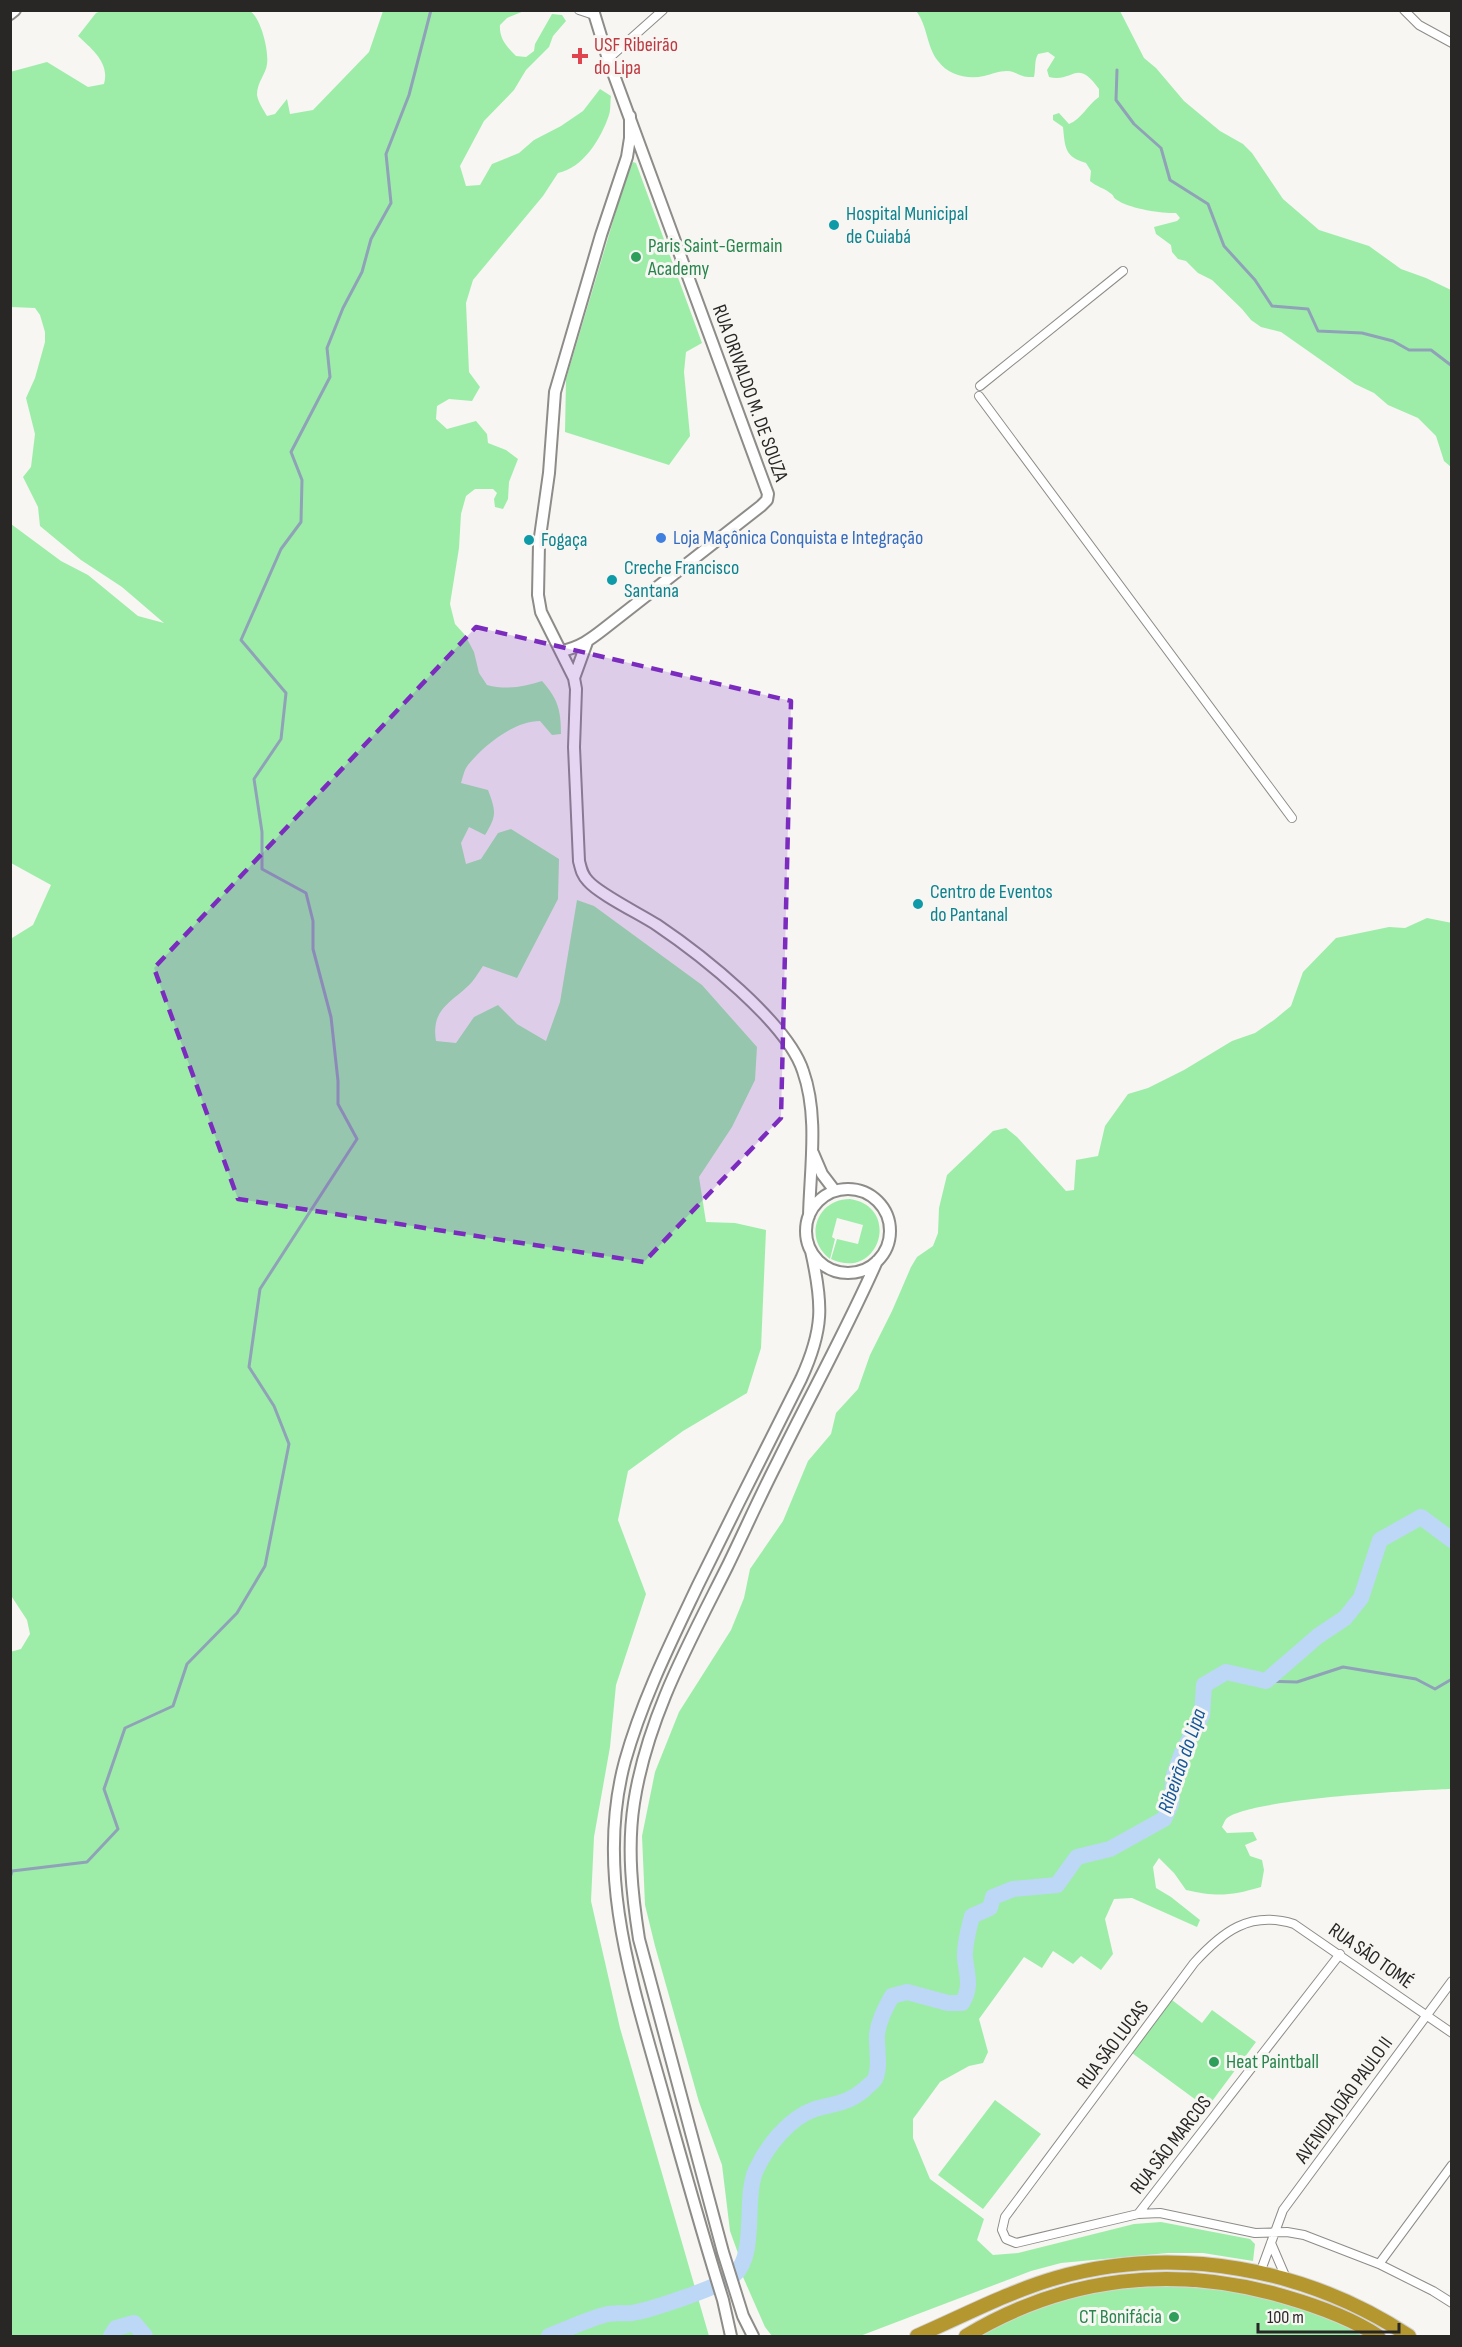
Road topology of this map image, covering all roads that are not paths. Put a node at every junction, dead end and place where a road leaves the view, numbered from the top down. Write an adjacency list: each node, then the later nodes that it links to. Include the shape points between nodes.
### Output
1 (15, 10): 6 (main road)
2 (579, 10): 5 (street)
3 (663, 10): 8 (street)
4 (1404, 10): 7 (street, via 1419,25)
5 (594, 13): 8 (main road, RUA ORIVALDO M. DE SOUZA)
6 (10, 14)
7 (1452, 43)
8 (608, 59): 9 (main road, RUA ORIVALDO M. DE SOUZA)
9 (630, 116): 10 (main road, RUA ORIVALDO M. DE SOUZA); 11 (main road, RUA ORIVALDO M. DE SOUZA)
10 (643, 154): 11 (main road); 15 (main road, RUA ORIVALDO M. DE SOUZA, via 768,494 762,506)
11 (627, 157): 16 (main road, RUA ORIVALDO M. DE SOUZA, via 554,400 539,544 538,595 541,612)
12 (1123, 271): 13 (street)
13 (980, 386)
14 (979, 396): 18 (street)
15 (587, 642): 16 (main road, RUA ORIVALDO M. DE SOUZA); 17 (main road, RUA ORIVALDO M. DE SOUZA)
16 (561, 651): 17 (main road, RUA ORIVALDO M. DE SOUZA)
17 (574, 678): 19 (main road, RUA ORIVALDO M. DE SOUZA, via 581,872 589,883 658,926 708,965 750,999 776,1027 796,1055 807,1082)
18 (1292, 818)
19 (811, 1148): 20 (main road, RUA ORIVALDO M. DE SOUZA, via 822,1174); 21 (main road, RUA ORIVALDO M. DE SOUZA)
20 (835, 1191): 21 (main road, via 821,1199); 23 (main road, via 859,1190 883,1207 890,1234 885,1252)
21 (809, 1216): 22 (main road, via 806,1232)
22 (811, 1251): 23 (main road, via 824,1265 842,1272 861,1271); 37 (main road, via 820,1306 815,1346 645,1701 624,1763 616,1810 614,1866 624,1947)
23 (877, 1261): 38 (main road, via 688,1645 656,1717 642,1760 634,1805 631,1869 639,1939 723,2252)
24 (1267, 1919): 25 (street, RUA SÃO TOMÉ, via 1294,1924); 30 (street, RUA SÃO LUCAS, via 1228,1931 1200,1957 1005,2217 1003,2235 1016,2243)
25 (1340, 1954): 27 (street, RUA SÃO TOMÉ); 30 (street, RUA SÃO MARCOS)
26 (1452, 1982): 27 (street, AVENIDA JOÃO PAULO II)
27 (1427, 2015): 28 (street, RUA SÃO TOMÉ); 31 (street, AVENIDA JOÃO PAULO II, via 1283,2210)
28 (1452, 2033)
29 (1452, 2165): 33 (street)
30 (1138, 2214): 31 (street, via 1160,2213 1255,2233)
31 (1275, 2232): 32 (street, AVENIDA JOÃO PAULO II); 33 (street, via 1304,2235)
32 (1271, 2243): 34 (street, AVENIDA JOÃO PAULO II); 35 (street)
33 (1379, 2264): 36 (street)
34 (1260, 2272): 35 (highway); 39 (highway, via 1189,2264 1088,2271 1022,2290)
35 (1286, 2278): 42 (highway, via 1363,2308)
36 (1452, 2303)
37 (731, 2337)
38 (753, 2337)
39 (917, 2337)
40 (966, 2337): 41 (highway, via 1029,2305 1090,2287 1152,2278 1216,2282 1273,2293 1332,2313)
41 (1378, 2337)
42 (1409, 2337)

